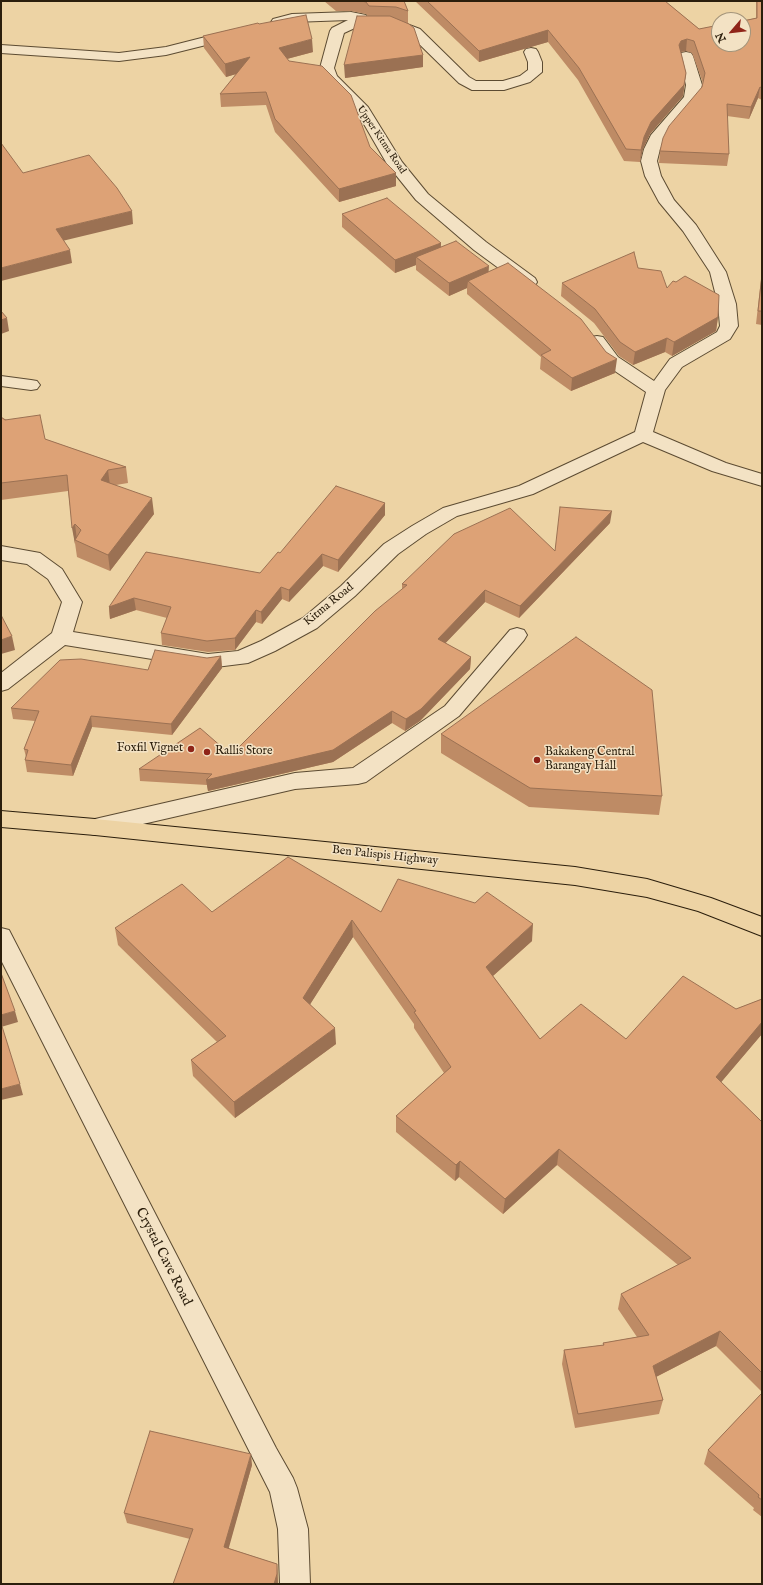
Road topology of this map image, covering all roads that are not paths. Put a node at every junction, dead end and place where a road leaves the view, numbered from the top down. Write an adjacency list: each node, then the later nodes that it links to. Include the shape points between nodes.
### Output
1 (391, 24): 2 (street, via 351,16 292,18); 5 (street, Upper Kitma Road, via 404,26 415,32 472,85 504,85 525,79 535,72); 7 (street, Upper Kitma Road, via 358,23 337,31 327,68 330,78 363,110 395,164 422,197 480,246)
2 (268, 25)
3 (245, 31): 4 (street, via 166,51 119,57)
4 (1, 49)
5 (531, 52)
6 (686, 56): 11 (street, via 694,85 691,98 659,135 649,161 653,176 667,202 690,228 718,272 727,304 729,326 724,336 676,363)
7 (544, 293)
8 (587, 328): 11 (street, via 612,361)
9 (1, 381): 10 (street)
10 (31, 386)
11 (656, 390): 12 (street)
12 (643, 435): 13 (street, via 719,467); 16 (street, Kitma Road, via 526,490 450,512 391,549 348,591 310,623 241,658 208,661)
13 (762, 480)
14 (1, 553): 16 (street, via 33,558 55,574 72,602)
15 (517, 635): 19 (street, via 452,711 358,776 295,781)
16 (61, 637): 17 (street)
17 (1, 684)
18 (1, 819): 19 (main road, Ben Palispis Highway)
19 (95, 827): 20 (main road, Ben Palispis Highway, via 575,876 647,888 703,904)
20 (762, 926)
21 (1, 937): 22 (street, Crystal Cave Road, via 283,1488 293,1529)
22 (295, 1584)

